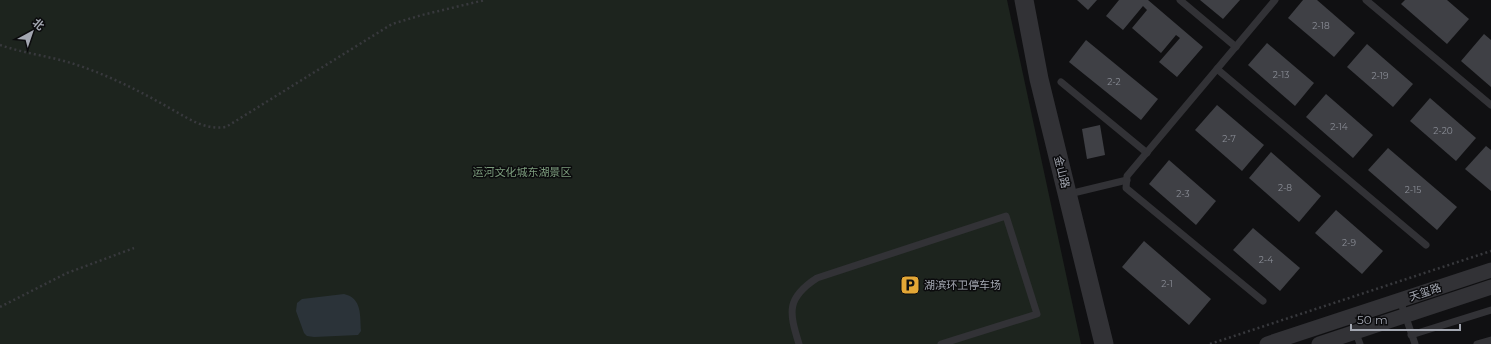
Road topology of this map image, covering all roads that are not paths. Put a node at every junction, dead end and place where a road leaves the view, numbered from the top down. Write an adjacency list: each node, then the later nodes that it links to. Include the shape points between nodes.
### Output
1 (1024, 0): 11 (street, 金山路, via 1039,79)
2 (1180, 0): 5 (lane)
3 (1275, 0): 5 (lane)
4 (1366, 0): 8 (lane)
5 (1236, 47): 6 (lane)
6 (1218, 69): 9 (lane); 12 (lane)
7 (1061, 82): 9 (lane)
8 (1491, 105)
9 (1147, 153): 10 (lane, via 1127,176)
10 (1127, 180): 11 (lane); 16 (lane, via 1126,188)
11 (1067, 194): 25 (street, 金山路)
12 (1426, 245)
13 (1491, 270): 15 (street, 天玺路)
14 (1491, 287): 18 (street, 天玺路)
15 (1400, 300): 18 (lane); 19 (street, 天玺路)
16 (1263, 301)
17 (1491, 310): 20 (lane)
18 (1404, 315): 20 (lane); 21 (street, 天玺路)
19 (1351, 316): 21 (lane); 26 (street, 天玺路)
20 (1412, 335): 28 (lane)
21 (1358, 338): 27 (street, 天玺路)
22 (1491, 340): 29 (lane)
23 (799, 344): 24 (lane, via 792,322 793,305 807,284 817,278 1006,216 1037,314)
24 (941, 344)
25 (1104, 344)
26 (1267, 344)
27 (1319, 344)
28 (1414, 344)
29 (1479, 344)

